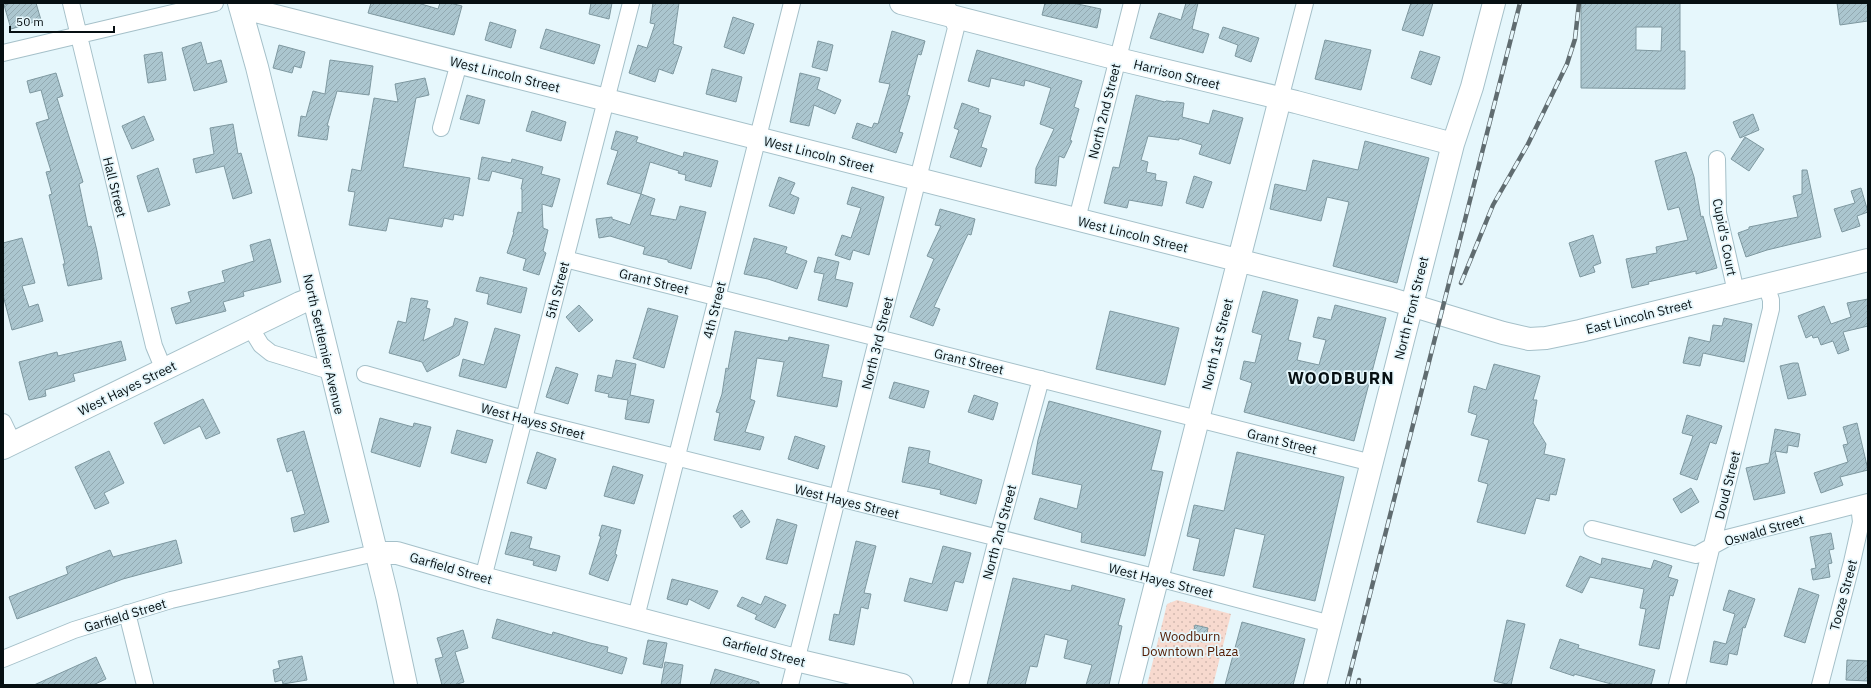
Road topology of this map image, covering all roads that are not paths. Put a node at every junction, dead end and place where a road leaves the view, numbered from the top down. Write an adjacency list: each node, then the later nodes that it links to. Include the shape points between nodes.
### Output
1 (71, 3): 11 (street, Hall Street)
2 (215, 3): 11 (street)
3 (632, 3): 16 (street, 5th Street)
4 (792, 3): 18 (street, 4th Street)
5 (901, 3): 10 (street, Harrison Street)
6 (1132, 3): 13 (street, North 2nd Street)
7 (1304, 3): 15 (street, North 1st Street)
8 (1494, 3): 19 (street, North Front Street, via 1472,87)
9 (236, 4): 14 (street, West Lincoln Street); 29 (street, North Settlemier Avenue, via 257,67)
10 (949, 9): 13 (street, Harrison Street); 21 (street, North 3rd Street, via 956,28)
11 (78, 34): 12 (street); 33 (street, Hall Street, via 154,346)
12 (3, 53)
13 (1118, 59): 15 (street, Harrison Street); 22 (street, North 2nd Street)
14 (459, 63): 16 (street, West Lincoln Street); 17 (street)
15 (1280, 99): 19 (street, Harrison Street); 24 (street, North 1st Street)
16 (606, 100): 18 (street, West Lincoln Street); 23 (street, 5th Street)
17 (440, 128)
18 (757, 138): 21 (street, West Lincoln Street); 28 (street, 4th Street)
19 (1453, 144): 30 (street, North Front Street)
20 (1717, 158): 27 (street, Cupid's Court, via 1718,213)
21 (919, 179): 22 (street, West Lincoln Street); 32 (street, North 3rd Street)
22 (1077, 219): 24 (street, West Lincoln Street)
23 (565, 259): 28 (street, Grant Street); 37 (street, 5th Street)
24 (1238, 260): 30 (street, West Lincoln Street); 38 (street, North 1st Street)
25 (1868, 260): 26 (street, East Lincoln Street)
26 (1766, 284): 27 (street, East Lincoln Street); 47 (street, Doud Street, via 1771,309)
27 (1736, 292): 30 (street, East Lincoln Street, via 1568,334 1537,339 1503,333)
28 (717, 297): 32 (street, Grant Street); 41 (street, 4th Street)
29 (313, 298): 31 (street, West Hayes Street); 34 (street, North Settlemier Avenue)
30 (1412, 304): 42 (street, North Front Street)
31 (250, 328): 33 (street, West Hayes Street); 34 (street, via 261,345 271,353)
32 (878, 338): 36 (street, Grant Street); 43 (street, North 3rd Street)
33 (164, 370): 40 (street, West Hayes Street)
34 (330, 371): 48 (street, North Settlemier Avenue)
35 (365, 374): 37 (street, West Hayes Street)
36 (1041, 379): 38 (street, Grant Street); 46 (street, North 2nd Street)
37 (524, 419): 41 (street, West Hayes Street); 49 (street, 5th Street)
38 (1197, 419): 42 (street, Grant Street); 50 (street, North 1st Street)
39 (3, 422): 40 (street)
40 (8, 446)
41 (676, 458): 43 (street, West Hayes Street); 52 (street, 4th Street)
42 (1372, 463): 53 (street, North Front Street)
43 (838, 498): 46 (street, West Hayes Street); 55 (street, North 3rd Street)
44 (1864, 504): 47 (street, Oswald Street, via 1727,538); 64 (street, Tooze Street, via 1852,562)
45 (1592, 529): 47 (street, Oswald Street, via 1696,555)
46 (997, 539): 50 (street, West Hayes Street); 60 (street, North 2nd Street)
47 (1711, 548): 63 (street, Doud Street)
48 (375, 553): 49 (street, Garfield Street, via 397,553); 51 (street, Garfield Street, via 207,591); 57 (street, North Settlemier Avenue)
49 (483, 578): 52 (street, Garfield Street)
50 (1158, 578): 53 (street, West Hayes Street); 61 (street, North 1st Street)
51 (127, 613): 54 (street, Garfield Street, via 74,630); 56 (street)
52 (636, 617): 55 (street, Garfield Street)
53 (1331, 624): 62 (street, North Front Street)
54 (3, 659)
55 (796, 660): 58 (street, North 3rd Street); 59 (street, Garfield Street)
56 (145, 685)
57 (406, 685)
58 (790, 685)
59 (902, 685)
60 (960, 685)
61 (1130, 685)
62 (1316, 685)
63 (1677, 685)
64 (1820, 685)

